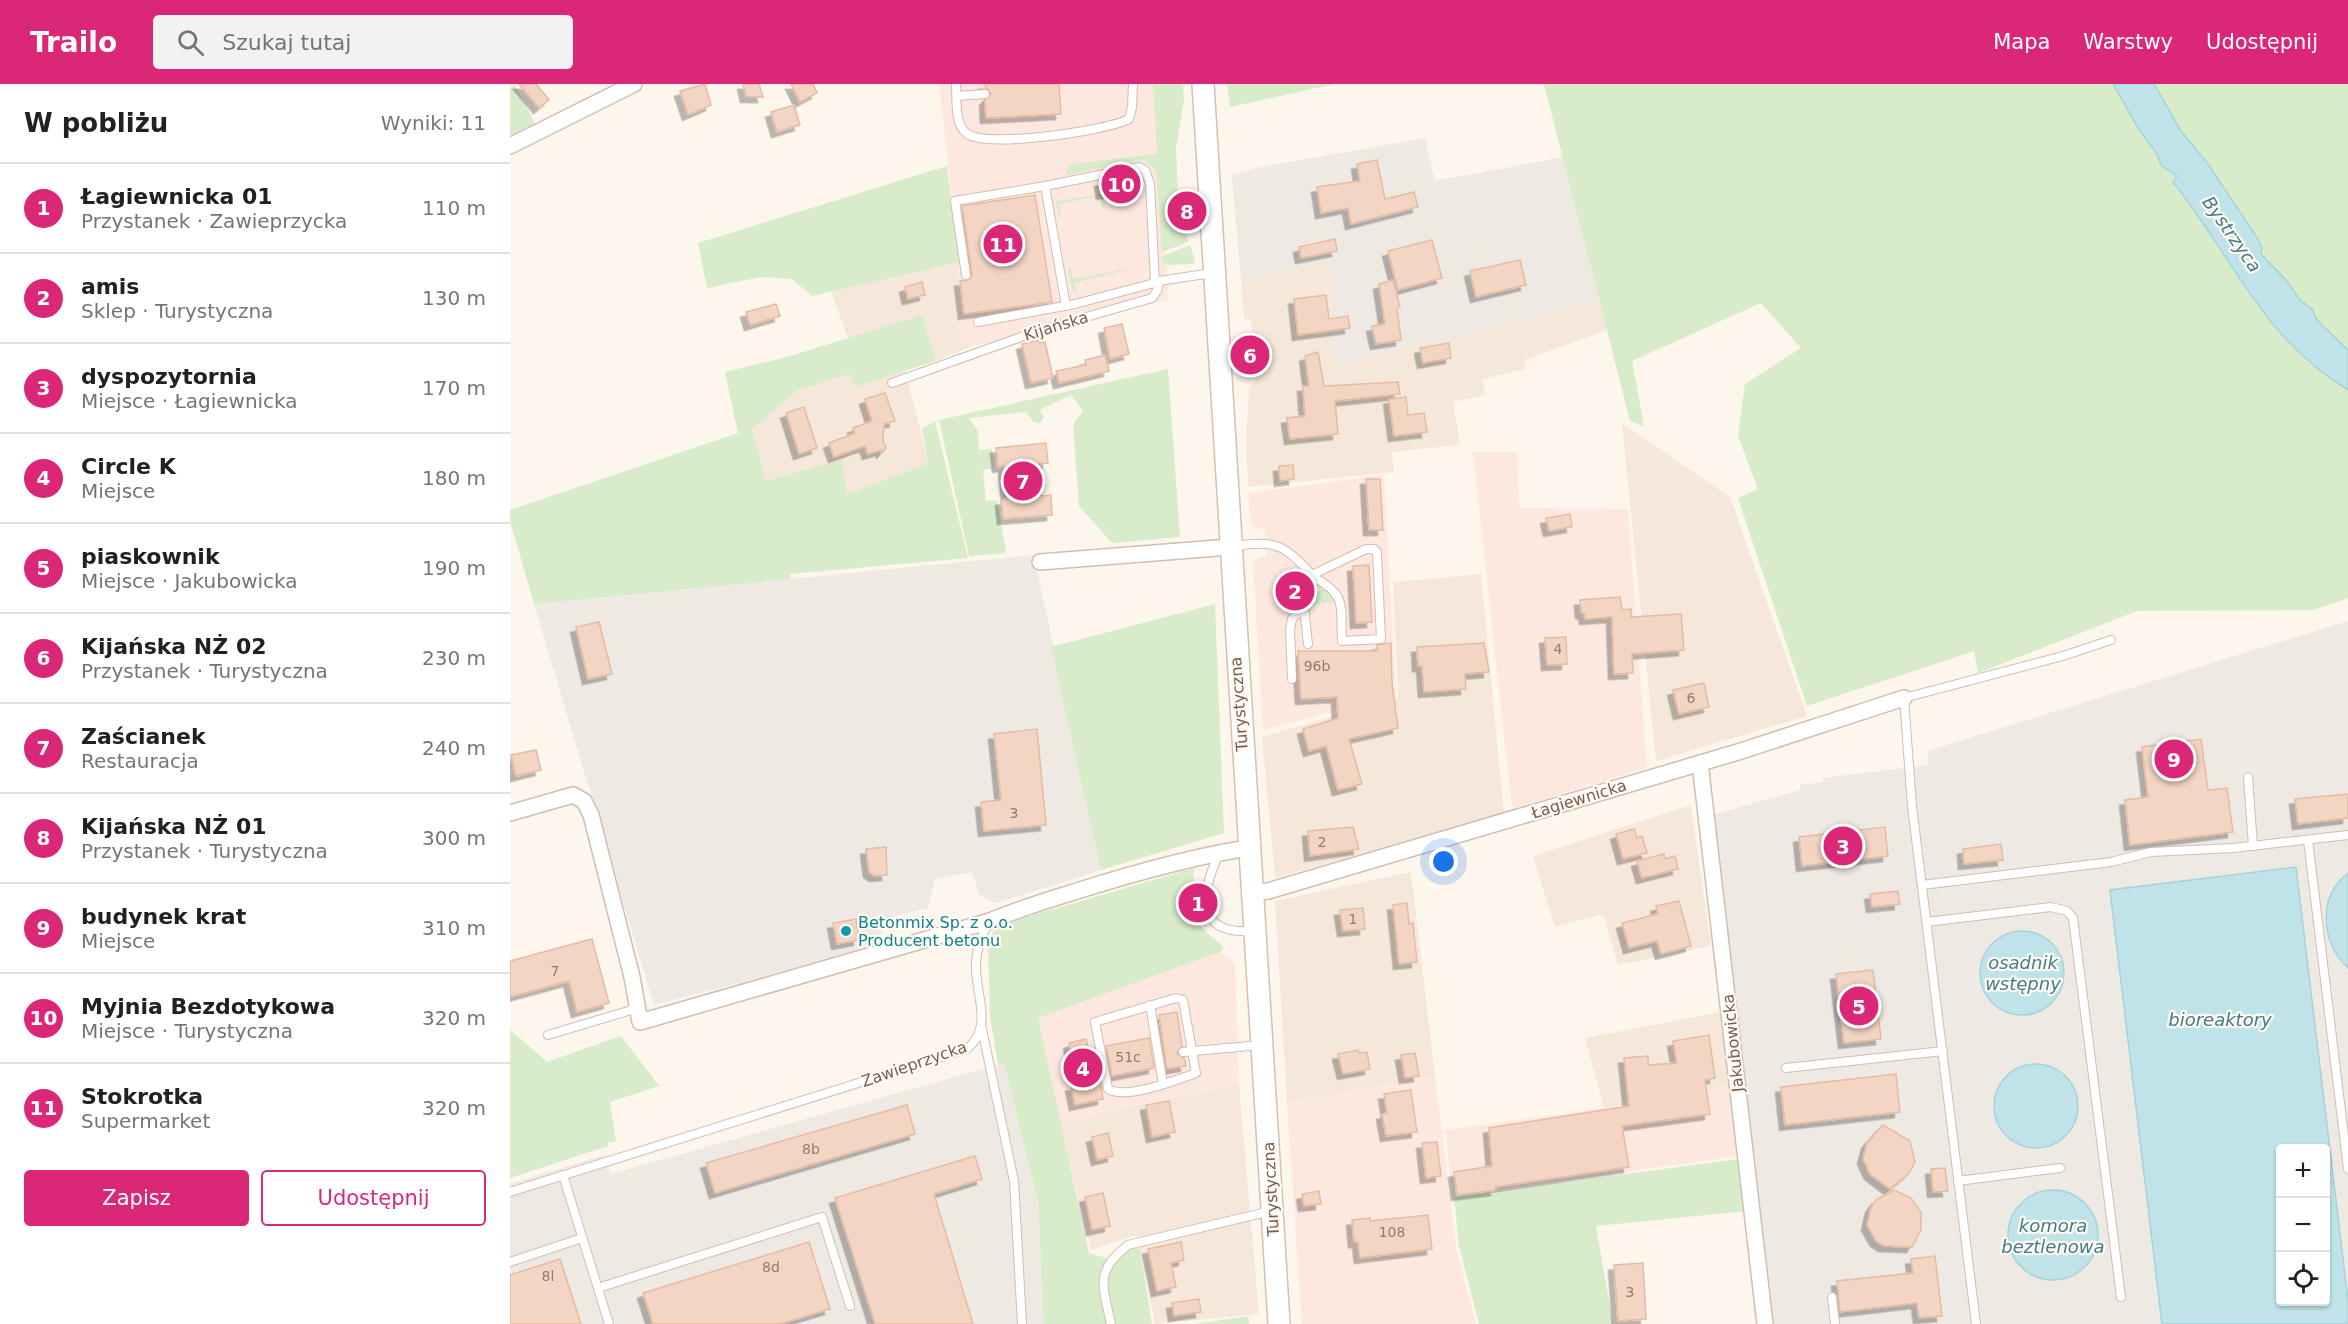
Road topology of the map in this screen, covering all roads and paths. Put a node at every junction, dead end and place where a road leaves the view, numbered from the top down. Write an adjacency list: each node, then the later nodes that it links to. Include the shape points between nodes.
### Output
1 (634, 84): 7 (street)
2 (956, 84): 6 (lane)
3 (1133, 84): 6 (lane, via 1128,119 1119,124 1071,134 1010,139 985,140 966,133 960,125)
4 (1203, 84): 9 (main road, Turystyczna)
5 (985, 94): 6 (lane)
6 (957, 96)
7 (510, 146)
8 (1045, 186): 10 (lane, via 956,201); 11 (lane, via 1139,167 1145,170 1150,184); 12 (lane)
9 (1214, 272): 11 (lane); 15 (main road, Turystyczna)
10 (966, 274)
11 (1157, 282): 12 (lane); 14 (lane, Kijańska, via 1152,298 1038,331)
12 (1065, 306): 13 (lane)
13 (978, 322)
14 (891, 383)
15 (1230, 547): 16 (street); 17 (lane, via 1262,542 1278,545); 29 (main road, Turystyczna)
16 (1041, 562)
17 (1312, 575): 17 (lane, via 1366,549 1374,549 1382,639 1342,641 1340,597 1336,590); 18 (lane, via 1303,598)
18 (1304, 608): 20 (lane); 21 (lane, via 1292,619 1290,629)
19 (2112, 640): 22 (lane)
20 (1308, 644)
21 (1292, 679)
22 (1904, 699): 23 (street, Łagiewnicka); 31 (lane)
23 (1700, 763): 32 (street, Łagiewnicka); 61 (street, Jakubowicka)
24 (2248, 777): 28 (lane)
25 (510, 813): 37 (street, via 573,795 584,801)
26 (2348, 835): 27 (lane)
27 (2308, 840): 28 (lane); 46 (lane)
28 (2253, 846): 31 (lane, via 2151,852 2111,862)
29 (1248, 848): 30 (street); 32 (main road, Turystyczna)
30 (1220, 853): 33 (street, via 1133,873); 35 (lane, via 1205,890 1210,918 1224,929)
31 (1922, 885): 34 (lane)
32 (1252, 893): 35 (main road, Turystyczna)
33 (990, 921): 37 (street, via 640,1023); 38 (lane, Zawieprzycka, via 980,938 976,964)
34 (1927, 922): 41 (lane); 55 (lane, via 2051,907 2067,911 2073,918)
35 (1255, 931): 40 (main road, Turystyczna)
36 (1150, 1005): 42 (lane, via 1176,998 1183,1000); 44 (lane, via 1162,1056); 44 (lane, via 1095,1022 1107,1089 1120,1092)
37 (638, 1008): 39 (lane)
38 (982, 1028): 47 (lane, Zawieprzycka, via 978,1041 967,1050); 58 (lane, via 1014,1181)
39 (548, 1035)
40 (1263, 1045): 42 (lane); 50 (main road, Turystyczna)
41 (1942, 1051): 43 (lane); 48 (lane)
42 (1188, 1052): 44 (lane, via 1196,1073)
43 (1786, 1068)
44 (1163, 1084)
45 (2060, 1168): 48 (lane)
46 (2348, 1169)
47 (563, 1175): 49 (lane, Zawieprzycka); 51 (lane)
48 (1958, 1181): 63 (lane)
49 (510, 1192)
50 (1272, 1211): 59 (lane, via 1128,1245 1110,1259 1103,1278); 60 (main road, Turystyczna)
51 (582, 1238): 52 (lane); 53 (lane)
52 (510, 1262)
53 (598, 1288): 56 (lane, via 822,1217); 57 (lane)
54 (1832, 1297): 62 (lane)
55 (2121, 1297)
56 (850, 1306)
57 (609, 1324)
58 (1022, 1324)
59 (1112, 1324)
60 (1279, 1324)
61 (1765, 1324)
62 (1835, 1324)
63 (1976, 1324)

